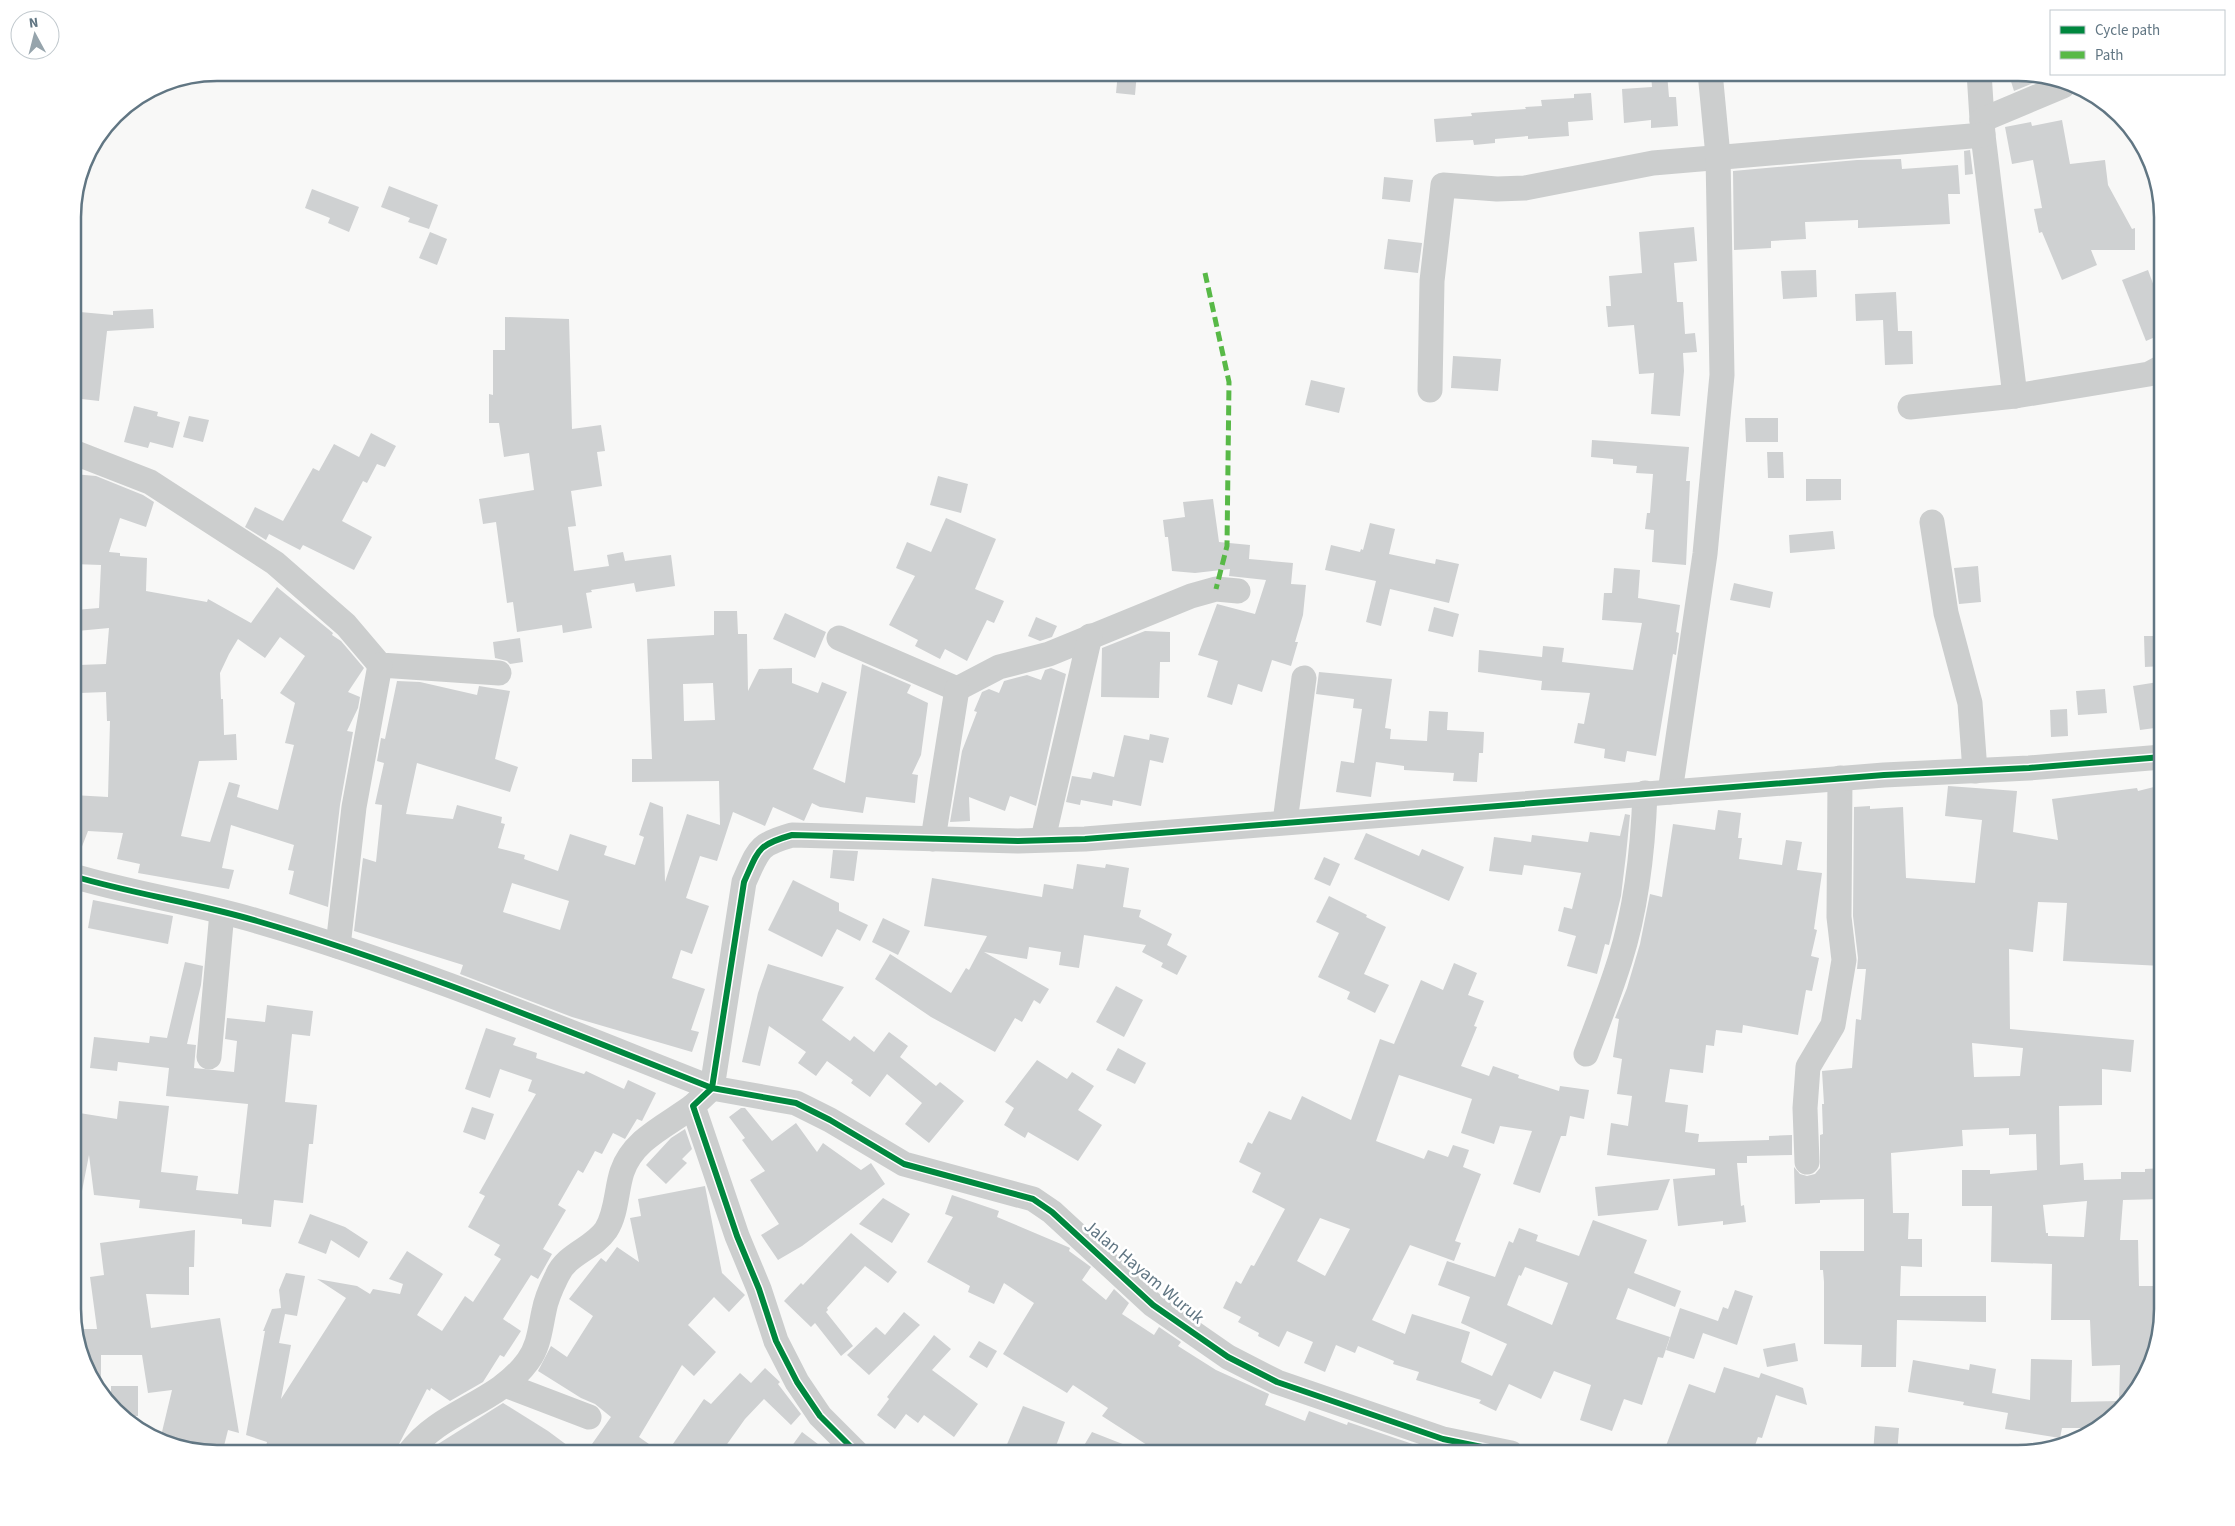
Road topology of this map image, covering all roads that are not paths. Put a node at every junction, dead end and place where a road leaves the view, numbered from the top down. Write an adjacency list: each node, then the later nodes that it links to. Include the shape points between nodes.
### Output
1 (1711, 81): 5 (street)
2 (1979, 81): 4 (street)
3 (2060, 88): 4 (street)
4 (1982, 127): 5 (street); 8 (street)
5 (1718, 156): 7 (street, via 1653,163 1525,188 1442,185 1432,281); 22 (street, via 1722,375 1705,554)
6 (2154, 371): 8 (street)
7 (1430, 390)
8 (2015, 396): 9 (street)
9 (1910, 407)
10 (82, 456): 15 (street, via 150,482 275,563 346,625)
11 (1932, 522): 20 (street, via 1948,622 1970,703)
12 (1238, 591): 13 (street, via 1216,589 1191,596)
13 (1090, 636): 18 (street, via 1049,654 999,667); 26 (street)
14 (839, 638): 18 (street)
15 (380, 664): 16 (street); 29 (street, via 354,806)
16 (499, 673)
17 (1304, 678): 24 (street)
18 (957, 689): 25 (street)
19 (2154, 758): 20 (street)
20 (1975, 770): 21 (street)
21 (1840, 778): 22 (street); 34 (street, via 1839,917 1844,960 1834,1025 1808,1067 1804,1108)
22 (1670, 792): 23 (street)
23 (1646, 793): 24 (street); 30 (street, via 1633,904 1621,959)
24 (1285, 822): 26 (street, via 1085,839)
25 (933, 838): 26 (street); 32 (street, via 792,834 769,841 757,852 744,882)
26 (1043, 839)
27 (82, 878): 28 (street, Jalan Hayam Wuruk)
28 (222, 912): 29 (street, Jalan Hayam Wuruk); 31 (street)
29 (338, 946): 32 (street, Jalan Hayam Wuruk)
30 (1586, 1054)
31 (209, 1057)
32 (712, 1088): 33 (street); 39 (street, Jalan Hayam Wuruk, via 796,1103 904,1164 1033,1199 1052,1212 1154,1305 1228,1357 1277,1382 1444,1439)
33 (693, 1106): 35 (street, via 647,1137 632,1153 623,1170 608,1225 596,1241 560,1268 544,1310 541,1333 528,1360); 38 (street, via 776,1341 797,1382 820,1416)
34 (1807, 1162)
35 (505, 1385): 36 (street); 37 (street, via 449,1416)
36 (589, 1417)
37 (415, 1445)
38 (848, 1445)
39 (1471, 1445)

